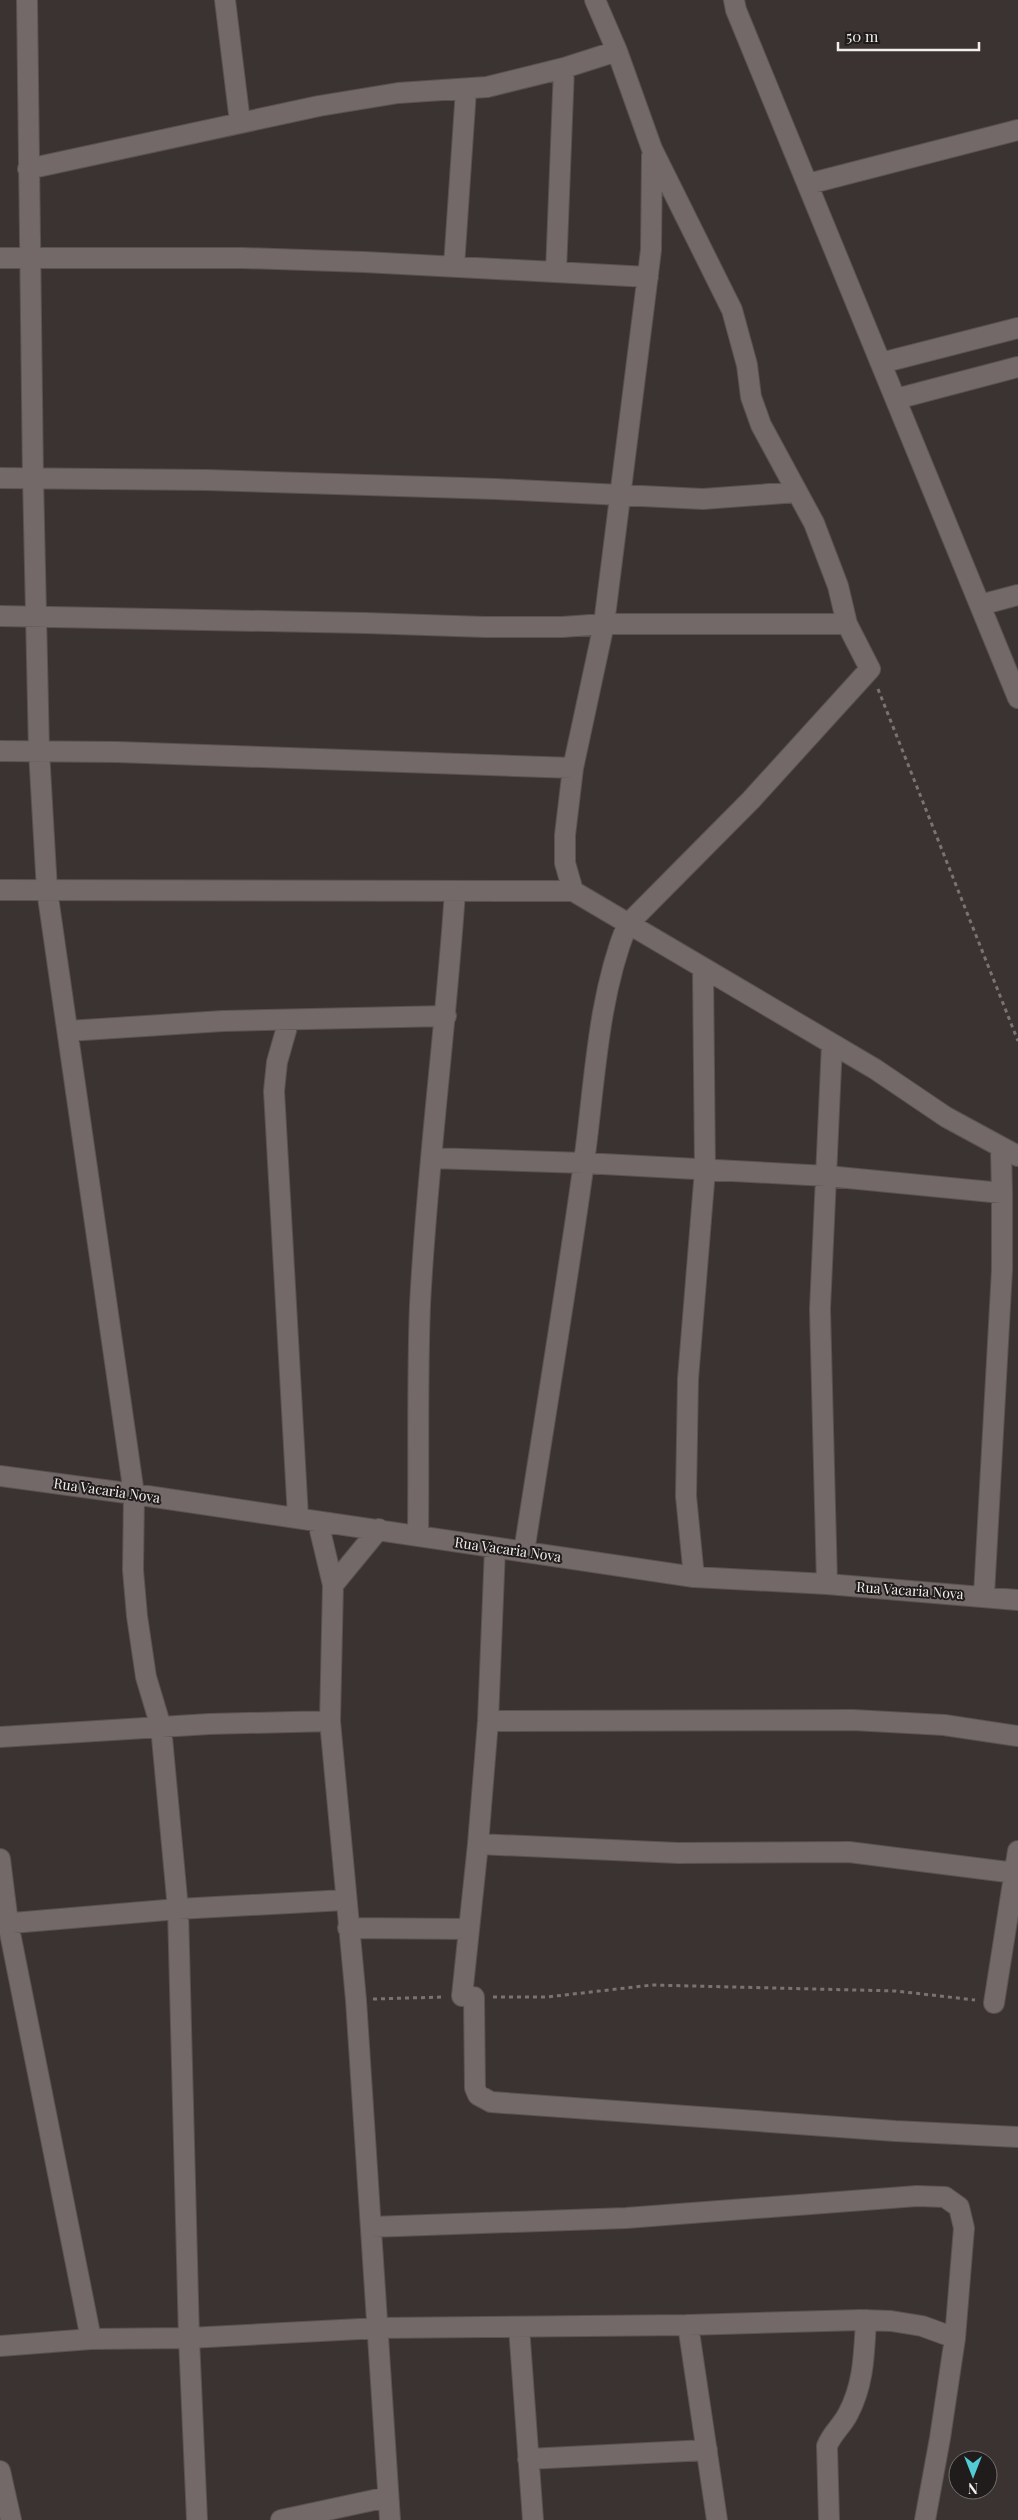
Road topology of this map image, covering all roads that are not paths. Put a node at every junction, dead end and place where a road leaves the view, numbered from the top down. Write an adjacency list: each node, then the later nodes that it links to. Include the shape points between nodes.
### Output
1 (27, 0): 11 (street)
2 (225, 0): 8 (street)
3 (595, 0): 5 (street)
4 (734, 0): 12 (street)
5 (617, 51): 6 (street); 10 (street)
6 (564, 68): 7 (street); 16 (street)
7 (466, 90): 8 (street, via 366,97); 15 (street)
8 (240, 122): 11 (street)
9 (1018, 130): 12 (street)
10 (652, 149): 17 (street); 24 (street, via 732,310 755,406 771,446)
11 (28, 169): 14 (street)
12 (808, 184): 19 (street)
13 (0, 258): 14 (street)
14 (29, 258): 15 (street, via 244,258); 23 (street)
15 (454, 266): 16 (street)
16 (556, 272): 17 (street)
17 (648, 277): 25 (street)
18 (1018, 328): 19 (street)
19 (881, 363): 21 (street)
20 (1018, 367): 21 (street)
21 (896, 399): 27 (street)
22 (0, 478): 23 (street)
23 (33, 478): 25 (street, via 207,480); 29 (street)
24 (797, 492): 25 (street, via 704,499); 31 (street, via 827,555)
25 (618, 496): 30 (street)
26 (1018, 595): 27 (street)
27 (980, 605): 32 (street)
28 (0, 616): 29 (street)
29 (36, 616): 30 (street, via 485,627); 34 (street)
30 (604, 624): 31 (street); 35 (street)
31 (847, 624): 40 (street, via 870,669 751,800)
32 (1018, 698)
33 (0, 751): 34 (street)
34 (39, 751): 35 (street); 37 (street)
35 (573, 768): 39 (street, via 565,835 565,863)
36 (0, 890): 37 (street)
37 (47, 890): 38 (street); 44 (street)
38 (455, 890): 39 (street); 42 (street)
39 (573, 892): 40 (street)
40 (627, 925): 41 (street); 48 (street, via 605,999)
41 (703, 969): 45 (street); 49 (street)
42 (446, 1016): 43 (street); 47 (street)
43 (289, 1020): 44 (street); 54 (street, via 277,1062 274,1091)
44 (68, 1031): 53 (street)
45 (832, 1044): 46 (street, via 946,1117); 50 (street)
46 (1010, 1152): 51 (street)
47 (431, 1158): 48 (street); 57 (street, via 420,1305)
48 (584, 1163): 49 (street); 59 (street)
49 (705, 1170): 50 (street); 60 (street, via 688,1379 686,1496)
50 (827, 1176): 51 (street); 62 (street, via 820,1309)
51 (1002, 1192): 63 (street, via 1002,1270)
52 (0, 1476): 53 (street, Rua Vacaria Nova)
53 (134, 1494): 54 (street, Rua Vacaria Nova); 67 (street, via 133,1570 138,1624 146,1677)
54 (298, 1518): 55 (street, Rua Vacaria Nova)
55 (318, 1522): 56 (street, Rua Vacaria Nova); 61 (street)
56 (380, 1529): 57 (street, Rua Vacaria Nova); 61 (street)
57 (418, 1536): 58 (street, Rua Vacaria Nova)
58 (495, 1548): 59 (street, Rua Vacaria Nova); 66 (street)
59 (524, 1552): 60 (street, Rua Vacaria Nova)
60 (694, 1577): 62 (street, Rua Vacaria Nova)
61 (333, 1584): 65 (street)
62 (827, 1584): 63 (street, Rua Vacaria Nova)
63 (984, 1595): 64 (street, Rua Vacaria Nova)
64 (1018, 1600)
65 (330, 1721): 67 (street); 74 (street)
66 (488, 1721): 69 (street, via 853,1720 944,1725); 70 (street)
67 (161, 1727): 68 (street); 75 (street)
68 (0, 1736)
69 (1018, 1736)
70 (478, 1844): 73 (street, via 678,1853 849,1852); 78 (street)
71 (1018, 1851): 73 (street)
72 (0, 1859): 76 (street)
73 (1015, 1873): 79 (street)
74 (346, 1900): 75 (street); 77 (street)
75 (178, 1910): 76 (street); 86 (street)
76 (4, 1924): 88 (street)
77 (348, 1928): 78 (street); 81 (street)
78 (468, 1929): 80 (street, via 468,1996 476,2088 478,2096 491,2102)
79 (994, 2003)
80 (1018, 2137)
81 (371, 2228): 85 (street); 87 (street, via 626,2218 917,2196 945,2197 960,2207 964,2228)
82 (866, 2320): 83 (street); 87 (street, via 922,2326); 100 (street, via 864,2366 858,2392 827,2446)
83 (688, 2325): 84 (street); 90 (street)
84 (518, 2327): 85 (street); 91 (street)
85 (379, 2328): 86 (street); 93 (street)
86 (189, 2338): 88 (street); 95 (street)
87 (955, 2338): 101 (street)
88 (91, 2339): 89 (street)
89 (0, 2346)
90 (706, 2450): 91 (street); 99 (street)
91 (528, 2459): 98 (street)
92 (0, 2475): 94 (street)
93 (388, 2497): 96 (street); 97 (street)
94 (10, 2520)
95 (197, 2520)
96 (281, 2520)
97 (390, 2520)
98 (533, 2520)
99 (717, 2520)
100 (829, 2520)
101 (925, 2520)

